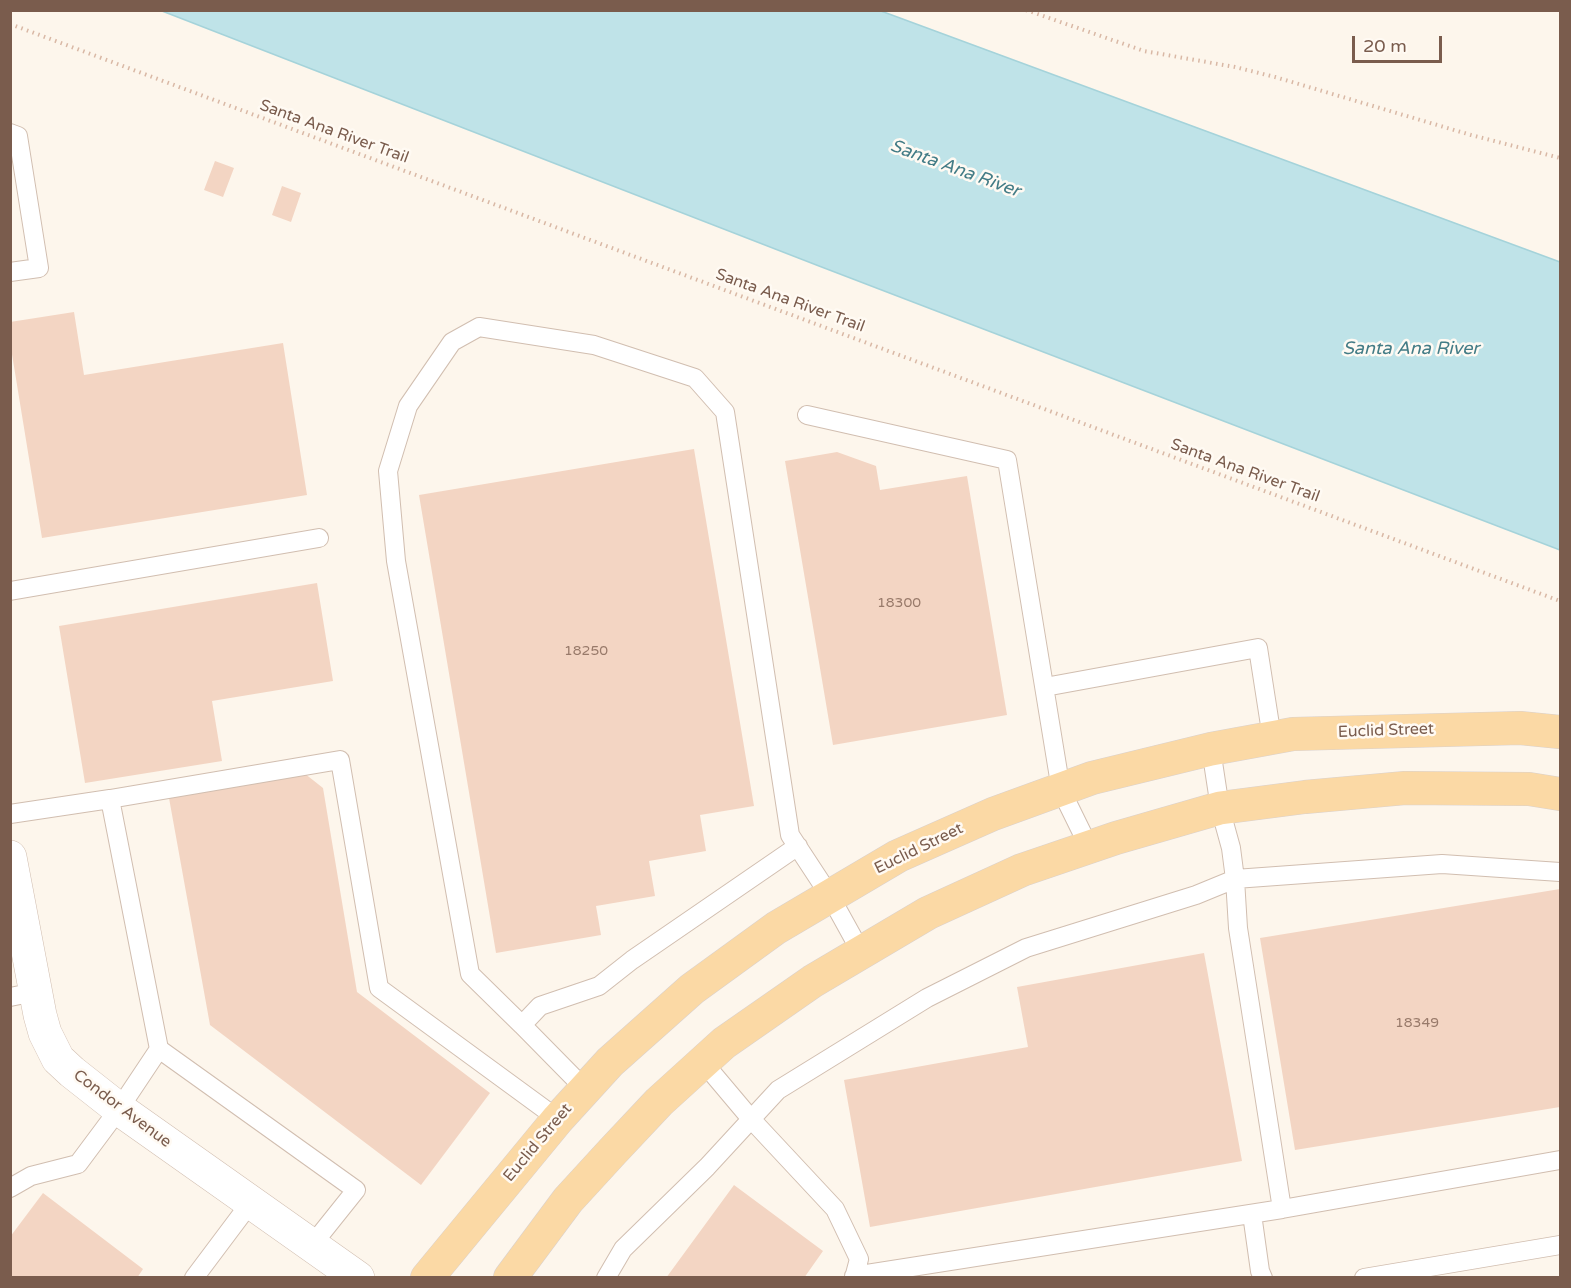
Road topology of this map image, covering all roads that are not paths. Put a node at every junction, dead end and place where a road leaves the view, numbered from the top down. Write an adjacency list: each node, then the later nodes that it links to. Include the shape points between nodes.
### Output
1 (10, 133): 2 (lane, via 18,136 39,268)
2 (10, 272)
3 (807, 415): 6 (lane, via 1007,460)
4 (319, 538): 5 (lane)
5 (10, 591)
6 (1045, 687): 8 (lane, via 1258,648); 10 (lane)
7 (1560, 732): 8 (main road, Euclid Street, via 1520,728 1293,734)
8 (1272, 738): 9 (main road, Euclid Street)
9 (1211, 748): 10 (main road, Euclid Street, via 1092,778); 13 (lane)
10 (1061, 790): 16 (lane); 20 (main road, Euclid Street, via 993,814 898,856)
11 (1560, 794): 13 (main road, via 1529,789 1405,788)
12 (110, 799): 14 (lane); 24 (lane); 28 (lane, via 340,760 379,988)
13 (1220, 808): 16 (main road); 19 (lane)
14 (10, 814)
15 (798, 846): 20 (lane); 23 (lane, via 599,986 540,1006); 23 (lane, via 790,835 725,412 695,378 594,345 479,327 452,342 408,406 388,471 396,561 470,974)
16 (1089, 847): 21 (main road, via 1022,870 928,913)
17 (10, 857): 22 (street, Condor Avenue)
18 (1560, 872): 19 (lane, via 1442,864)
19 (1235, 879): 29 (lane, via 1026,948 927,998 778,1090); 33 (lane, via 1238,928)
20 (830, 896): 21 (lane); 26 (main road, Euclid Street, via 776,928 692,989)
21 (861, 952): 25 (main road, via 724,1042)
22 (23, 994): 27 (street, Condor Avenue, via 58,1059)
23 (522, 1025): 26 (lane)
24 (159, 1049): 27 (lane); 35 (lane, via 356,1190)
25 (703, 1062): 29 (lane); 41 (main road, via 659,1102 568,1200)
26 (585, 1089): 28 (main road, Euclid Street)
27 (119, 1109): 31 (lane, via 78,1164 31,1176); 32 (street, Condor Avenue)
28 (558, 1119): 40 (main road, Euclid Street)
29 (752, 1119): 37 (lane, via 835,1209 859,1259); 42 (lane, via 623,1249)
30 (1560, 1160): 33 (lane)
31 (10, 1188)
32 (251, 1202): 35 (street, Condor Avenue); 38 (lane)
33 (1282, 1209): 34 (lane)
34 (1252, 1214): 37 (lane); 43 (lane)
35 (312, 1245): 39 (street, Condor Avenue)
36 (1560, 1245): 44 (lane)
37 (854, 1277)
38 (194, 1278)
39 (358, 1278)
40 (427, 1278)
41 (510, 1278)
42 (606, 1278)
43 (1263, 1278)
44 (1365, 1278)

